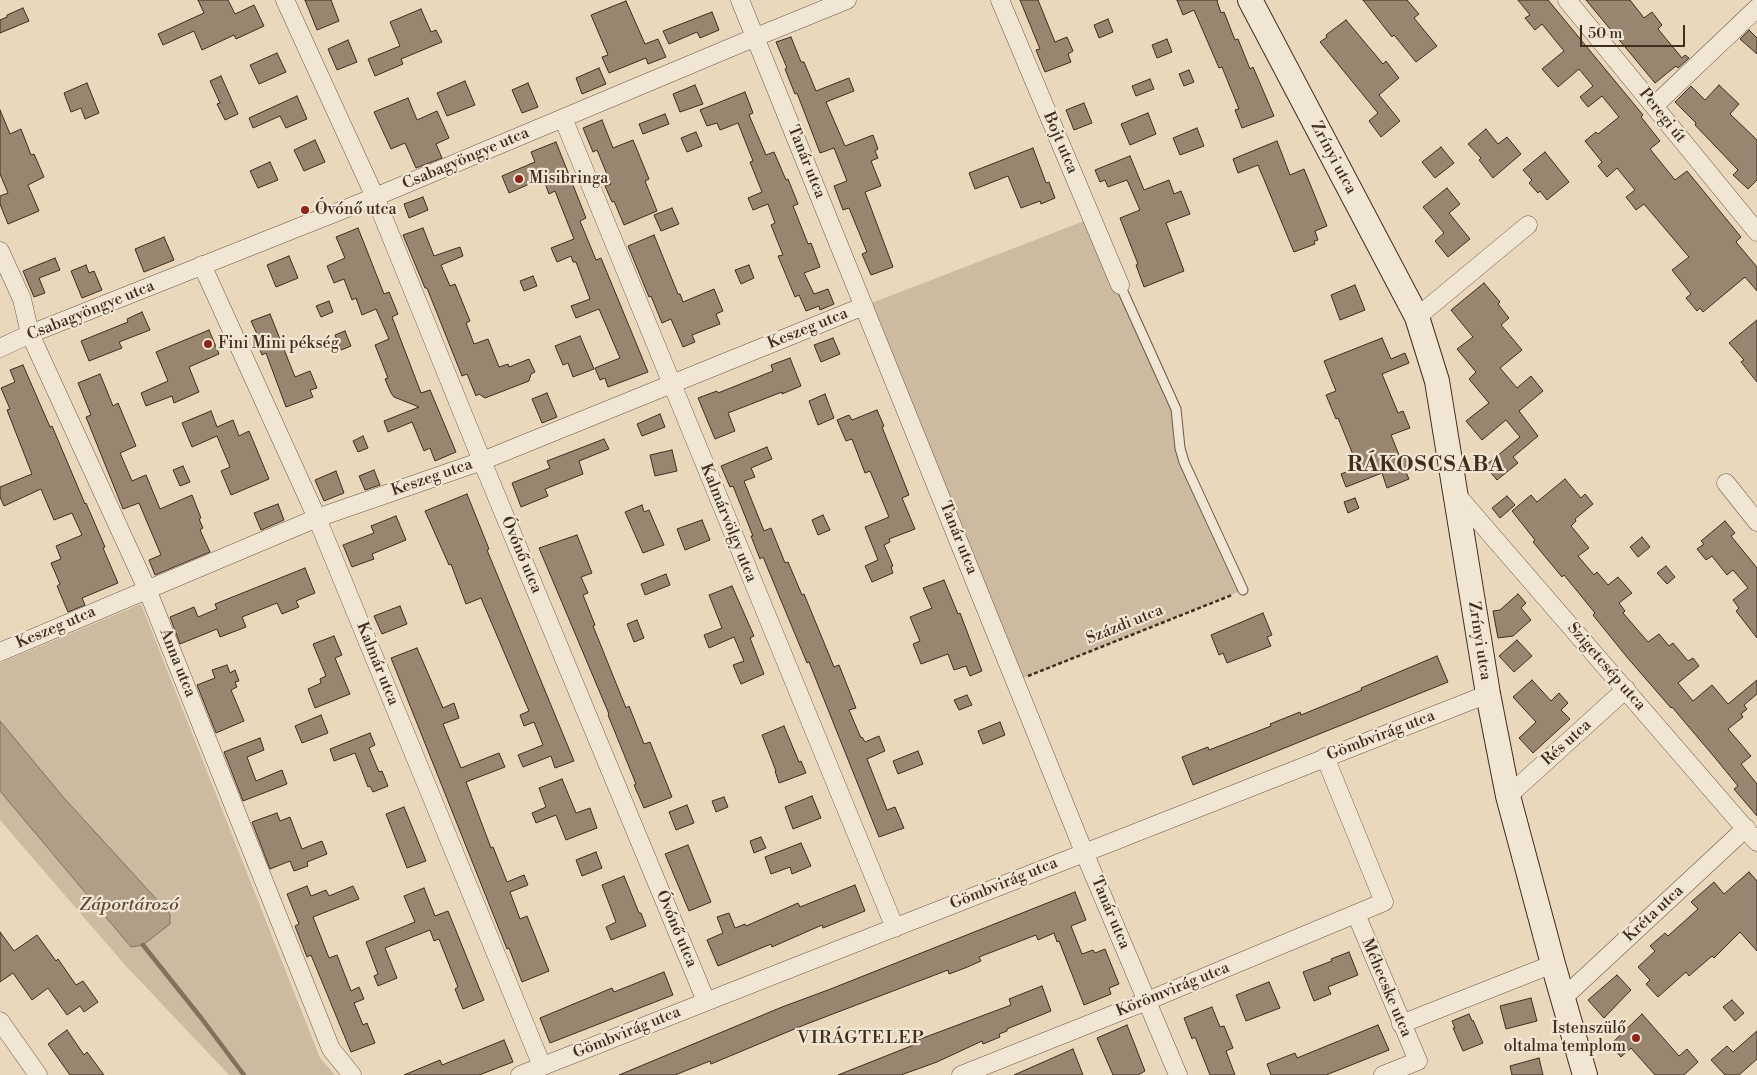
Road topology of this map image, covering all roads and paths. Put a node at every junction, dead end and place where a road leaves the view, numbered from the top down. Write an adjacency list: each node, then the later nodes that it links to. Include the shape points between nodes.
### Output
1 (285, 0): 11 (street, Óvónő utca)
2 (740, 0): 8 (street, Tanár utca)
3 (847, 0): 8 (street, Csabagyöngye utca)
4 (1000, 0): 16 (street, Bojt utca)
5 (1250, 0): 18 (main road, Zrínyi utca)
6 (1567, 0): 9 (street, Peregi út)
7 (1757, 8): 9 (street)
8 (756, 36): 10 (street, Csabagyöngye utca); 17 (street, Tanár utca)
9 (1654, 106): 13 (street, Peregi út)
10 (563, 118): 11 (street, Csabagyöngye utca); 21 (street, Kalmárvölgy utca)
11 (375, 197): 15 (street, Csabagyöngye utca); 22 (street, Óvónő utca)
12 (1528, 225): 18 (street)
13 (1757, 232)
14 (0, 251): 19 (street, Anna utca, via 22,299)
15 (202, 265): 19 (street, Csabagyöngye utca); 25 (street, Kalmár utca)
16 (1120, 285): 28 (lane, via 1176,410 1184,462)
17 (864, 306): 21 (street, Keszeg utca); 30 (street, Tanár utca)
18 (1417, 317): 24 (main road, Zrínyi utca, via 1437,380)
19 (30, 334): 20 (street, Csabagyöngye utca); 27 (street, Anna utca)
20 (0, 348)
21 (671, 385): 22 (street, Keszeg utca); 39 (street, Kalmárvölgy utca)
22 (482, 461): 25 (street, Keszeg utca); 42 (street, Óvónő utca)
23 (1726, 483): 26 (street)
24 (1455, 492): 31 (street, Szigetcsép utca); 32 (main road, Zrínyi utca)
25 (317, 518): 27 (street, Keszeg utca); 46 (street, Kalmár utca)
26 (1757, 522)
27 (147, 589): 29 (street, Keszeg utca); 48 (street, Anna utca, via 331,1049)
28 (1243, 590): 30 (path, Százdi utca)
29 (0, 652)
30 (1016, 682): 37 (street, Tanár utca)
31 (1626, 689): 34 (street, Rés utca); 35 (street, Szigetcsép utca)
32 (1488, 694): 33 (street, Gömbvirág utca); 34 (main road, Zrínyi utca)
33 (1325, 757): 37 (street, Gömbvirág utca); 38 (street, Körömvirág utca, via 1384,902)
34 (1508, 796): 40 (main road, Zrínyi utca)
35 (1746, 828): 36 (street, Szigetcsép utca); 41 (street, Kréta utca)
36 (1757, 842)
37 (1084, 852): 39 (street, Gömbvirág utca); 43 (street, Tanár utca)
38 (1356, 914): 43 (street, Körömvirág utca); 45 (street, Méhecske utca)
39 (895, 928): 42 (street, Gömbvirág utca)
40 (1553, 964): 41 (main road, Zrínyi utca); 45 (street)
41 (1563, 998): 53 (main road, Zrínyi utca)
42 (706, 1001): 46 (street, Gömbvirág utca)
43 (1148, 1001): 50 (street, Körömvirág utca); 51 (street, Tanár utca)
44 (0, 1021): 47 (street)
45 (1401, 1024): 52 (street, Méhecske utca, via 1418,1062)
46 (542, 1066): 49 (street, Gömbvirág utca)
47 (38, 1075)
48 (352, 1075)
49 (520, 1075)
50 (961, 1075)
51 (1178, 1075)
52 (1383, 1075)
53 (1585, 1075)

